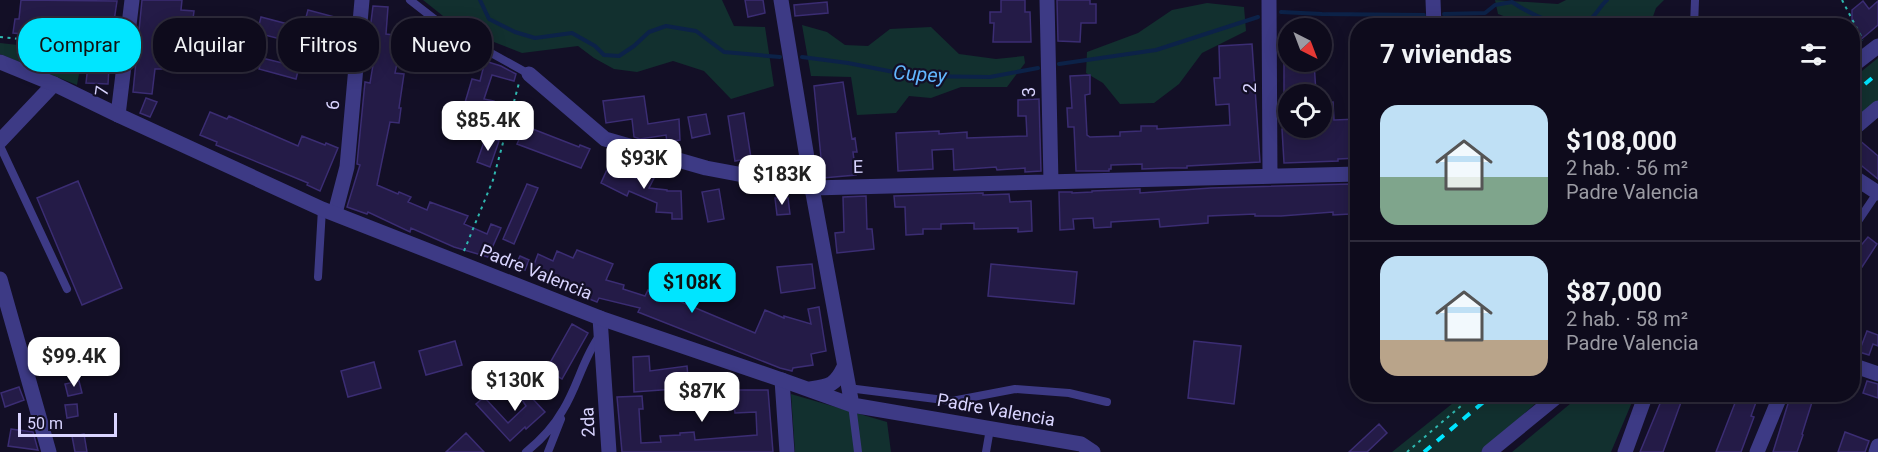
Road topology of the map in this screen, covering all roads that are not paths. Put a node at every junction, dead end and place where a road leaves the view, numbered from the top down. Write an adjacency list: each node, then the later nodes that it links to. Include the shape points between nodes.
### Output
1 (132, 0): 17 (street, 7)
2 (362, 0): 27 (street, 6, via 347,167)
3 (410, 0): 14 (lane, E, via 446,28)
4 (781, 0): 25 (street)
5 (1047, 0): 24 (street, 3)
6 (1269, 0): 22 (street, 2)
7 (1433, 0): 9 (street)
8 (1695, 0): 10 (lane)
9 (1434, 18)
10 (1694, 18)
11 (1874, 49): 12 (street)
12 (1860, 60)
13 (0, 62): 15 (street, Padre Valencia)
14 (526, 73): 25 (street, E, via 604,139 706,168)
15 (54, 84): 17 (street, Padre Valencia); 19 (street)
16 (1878, 108): 18 (street)
17 (118, 116): 27 (street, Padre Valencia)
18 (1860, 123)
19 (0, 141)
20 (0, 146): 31 (lane)
21 (1350, 174): 22 (street, E)
22 (1270, 176): 24 (street, E)
23 (1860, 181): 26 (street)
24 (1051, 182): 25 (street, E)
25 (812, 188): 33 (street)
26 (1878, 193): 28 (lane)
27 (329, 211): 29 (lane); 32 (street, Padre Valencia, via 460,262)
28 (1860, 219)
29 (318, 277)
30 (0, 279): 48 (street)
31 (67, 290)
32 (601, 325): 36 (street, Padre Valencia); 44 (lane); 51 (street, 2da)
33 (844, 367): 37 (street); 38 (street, via 832,384)
34 (1860, 367): 35 (street)
35 (1877, 372)
36 (782, 380): 38 (street, Padre Valencia); 52 (street)
37 (848, 388): 39 (lane, via 952,401 1015,389 1069,393); 43 (street)
38 (809, 389): 43 (street, Padre Valencia)
39 (1107, 402)
40 (1550, 402): 55 (street)
41 (1643, 402): 56 (street)
42 (1778, 402): 57 (street)
43 (852, 405): 45 (street, Padre Valencia); 53 (lane)
44 (564, 409): 49 (lane); 50 (lane)
45 (990, 429): 47 (street, Padre Valencia); 54 (lane)
46 (1878, 446): 58 (street)
47 (1087, 448)
48 (50, 452)
49 (526, 452)
50 (548, 452)
51 (609, 452)
52 (787, 452)
53 (858, 452)
54 (986, 452)
55 (1489, 452)
56 (1625, 452)
57 (1757, 452)
58 (1876, 452)

